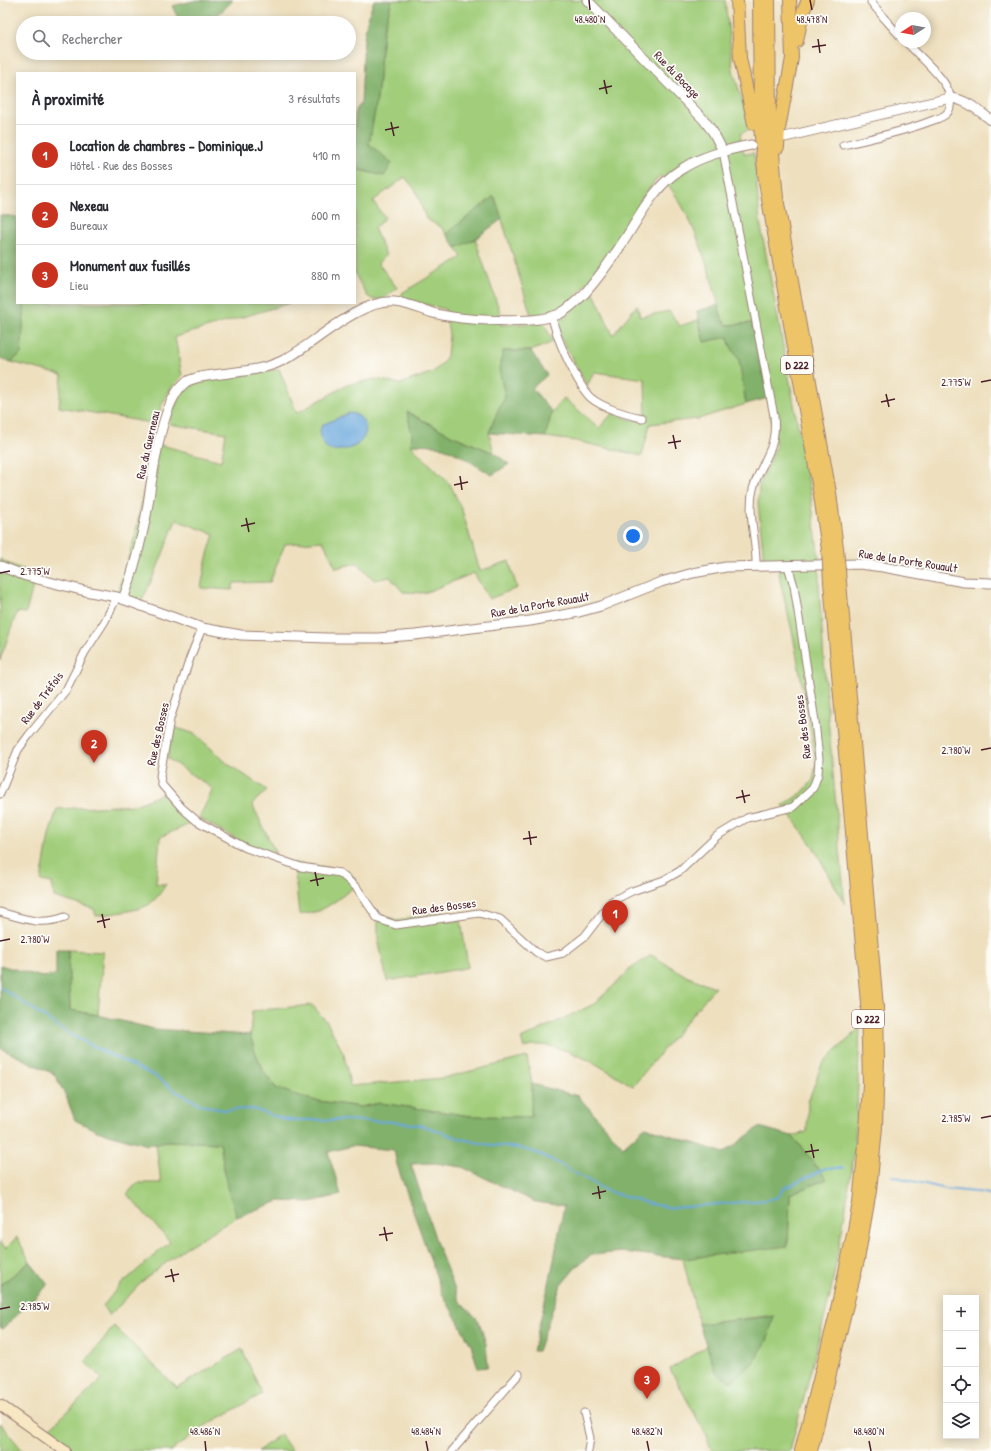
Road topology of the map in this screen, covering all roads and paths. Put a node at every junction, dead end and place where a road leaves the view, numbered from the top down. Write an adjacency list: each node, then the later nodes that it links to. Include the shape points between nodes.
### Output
1 (587, 0): 18 (street, Rue du Bocage, via 704,120)
2 (732, 0): 11 (highway)
3 (737, 0): 11 (highway)
4 (759, 0): 19 (highway, D 222, via 760,126)
5 (769, 0): 20 (highway, D 222, via 770,121)
6 (790, 0): 12 (highway)
7 (808, 0): 12 (highway)
8 (871, 2): 9 (street)
9 (895, 30)
10 (912, 48): 13 (street, via 945,83)
11 (740, 58): 19 (highway, via 753,116 759,164)
12 (792, 58): 20 (highway, via 779,129)
13 (950, 98): 14 (street, via 964,101); 15 (street); 17 (street, via 950,109 942,117 911,129)
14 (991, 120)
15 (785, 137)
16 (751, 145): 18 (street)
17 (843, 145)
18 (723, 151): 21 (street, via 701,158 680,170 660,187 650,198 599,277 576,302); 25 (street, via 774,416 775,432 771,447 753,490 751,509)
19 (765, 182): 23 (highway, D 222, via 820,495)
20 (778, 198): 23 (highway, D 222, via 830,493)
21 (552, 317): 22 (street, via 556,336 569,364 591,398 623,414); 29 (street, Rue du Guerneau, via 510,320 462,319 396,302 383,302 370,305 279,362 257,370 194,378 184,383 166,414 145,521 137,553)
22 (642, 418)
23 (832, 549): 27 (highway, D 222, bridge)
24 (0, 566): 29 (street, Rue de la Porte Rouault, via 26,576)
25 (756, 566): 26 (street, Rue de la Porte Rouault); 30 (street, Rue de la Porte Rouault, via 693,573 579,612 530,622 449,632 378,638 327,638 241,635)
26 (788, 566): 28 (street, Rue de la Porte Rouault, via 859,564 964,582); 30 (street, Rue des Bosses, via 794,586 815,721 819,759 818,774 813,788 793,807 747,818 717,836 680,871 664,880 612,901 584,936 563,953 546,957 536,952 500,919 479,912 396,924 378,919 357,888 340,873 301,867 246,848 197,821 182,808 164,789 160,776 170,719)
27 (835, 582): 40 (highway, D 222, via 867,1004 869,1084 863,1169 852,1238); 41 (highway, D 222, via 877,1006 878,1058 876,1127 870,1191 858,1260)
28 (991, 583)
29 (120, 598): 30 (street, Rue de la Porte Rouault); 31 (street, Rue de Tréfois, via 85,652 66,690 18,750)
30 (202, 628)
31 (0, 794)
32 (0, 912): 33 (street, via 32,922 54,921)
33 (65, 917)
34 (519, 1374): 38 (street)
35 (0, 1405): 37 (main road)
36 (584, 1413): 39 (street, via 590,1438)
37 (65, 1451)
38 (452, 1451)
39 (588, 1451)
40 (801, 1451)
41 (811, 1451)

